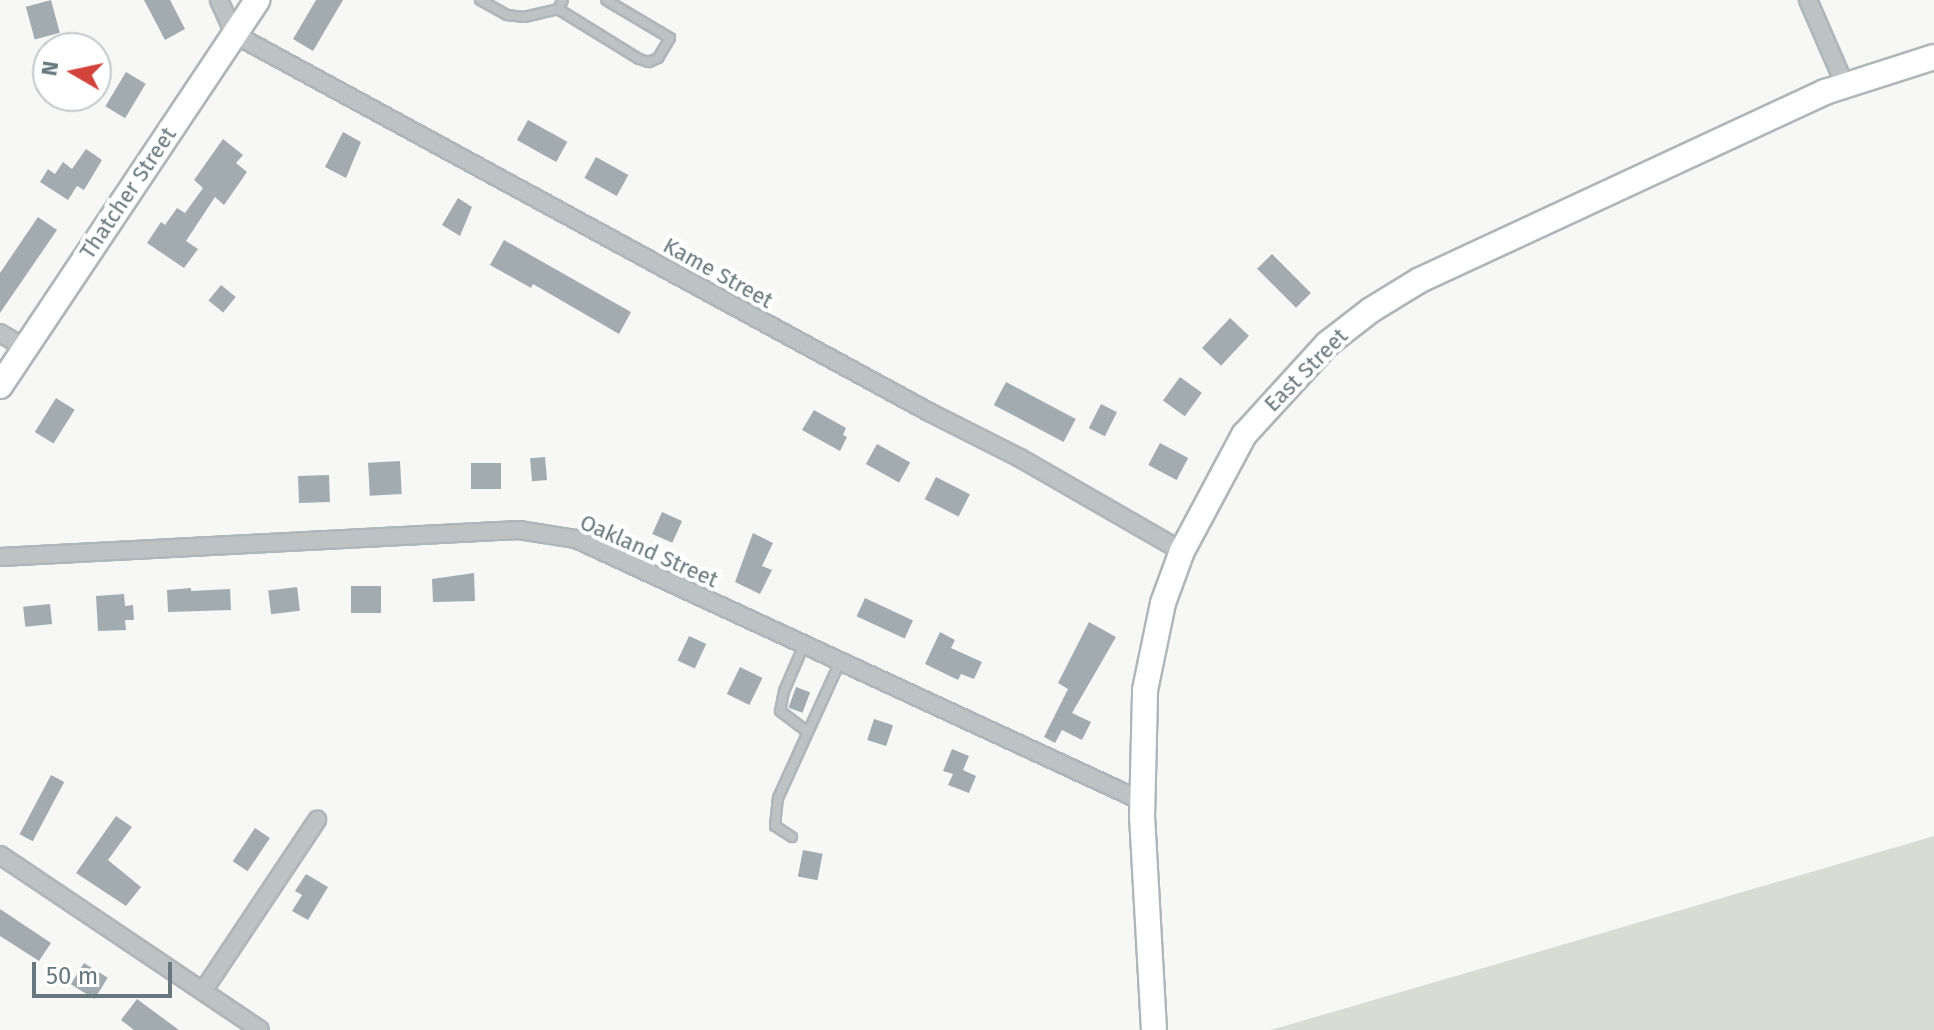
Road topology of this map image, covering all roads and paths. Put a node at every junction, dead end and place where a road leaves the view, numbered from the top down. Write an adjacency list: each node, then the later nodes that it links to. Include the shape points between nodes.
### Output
1 (219, 0): 8 (street)
2 (257, 0): 8 (street, Thatcher Street)
3 (480, 0): 7 (lane, via 507,15 524,17)
4 (563, 0): 7 (lane)
5 (606, 0): 7 (lane, via 670,38 658,58 639,59)
6 (1808, 0): 10 (street)
7 (558, 9)
8 (234, 34): 12 (street, Thatcher Street); 14 (street, Kame Street, via 1020,458)
9 (1934, 57): 10 (street, East Street)
10 (1845, 85): 14 (street, East Street, via 1472,255 1371,310 1327,344 1244,435)
11 (0, 333): 12 (street)
12 (25, 348): 13 (street, Thatcher Street)
13 (0, 386)
14 (1182, 551): 19 (street, East Street, via 1163,603 1147,677)
15 (0, 557): 16 (street, Oakland Street, via 519,530 576,539)
16 (804, 645): 17 (street, Oakland Street); 18 (lane, via 780,711)
17 (840, 662): 18 (lane); 19 (street, Oakland Street)
18 (807, 731): 21 (lane, via 775,812 775,826)
19 (1142, 801): 25 (street, East Street)
20 (317, 820): 23 (street)
21 (792, 837)
22 (0, 855): 23 (street)
23 (203, 991): 24 (street)
24 (260, 1030)
25 (1154, 1030)

